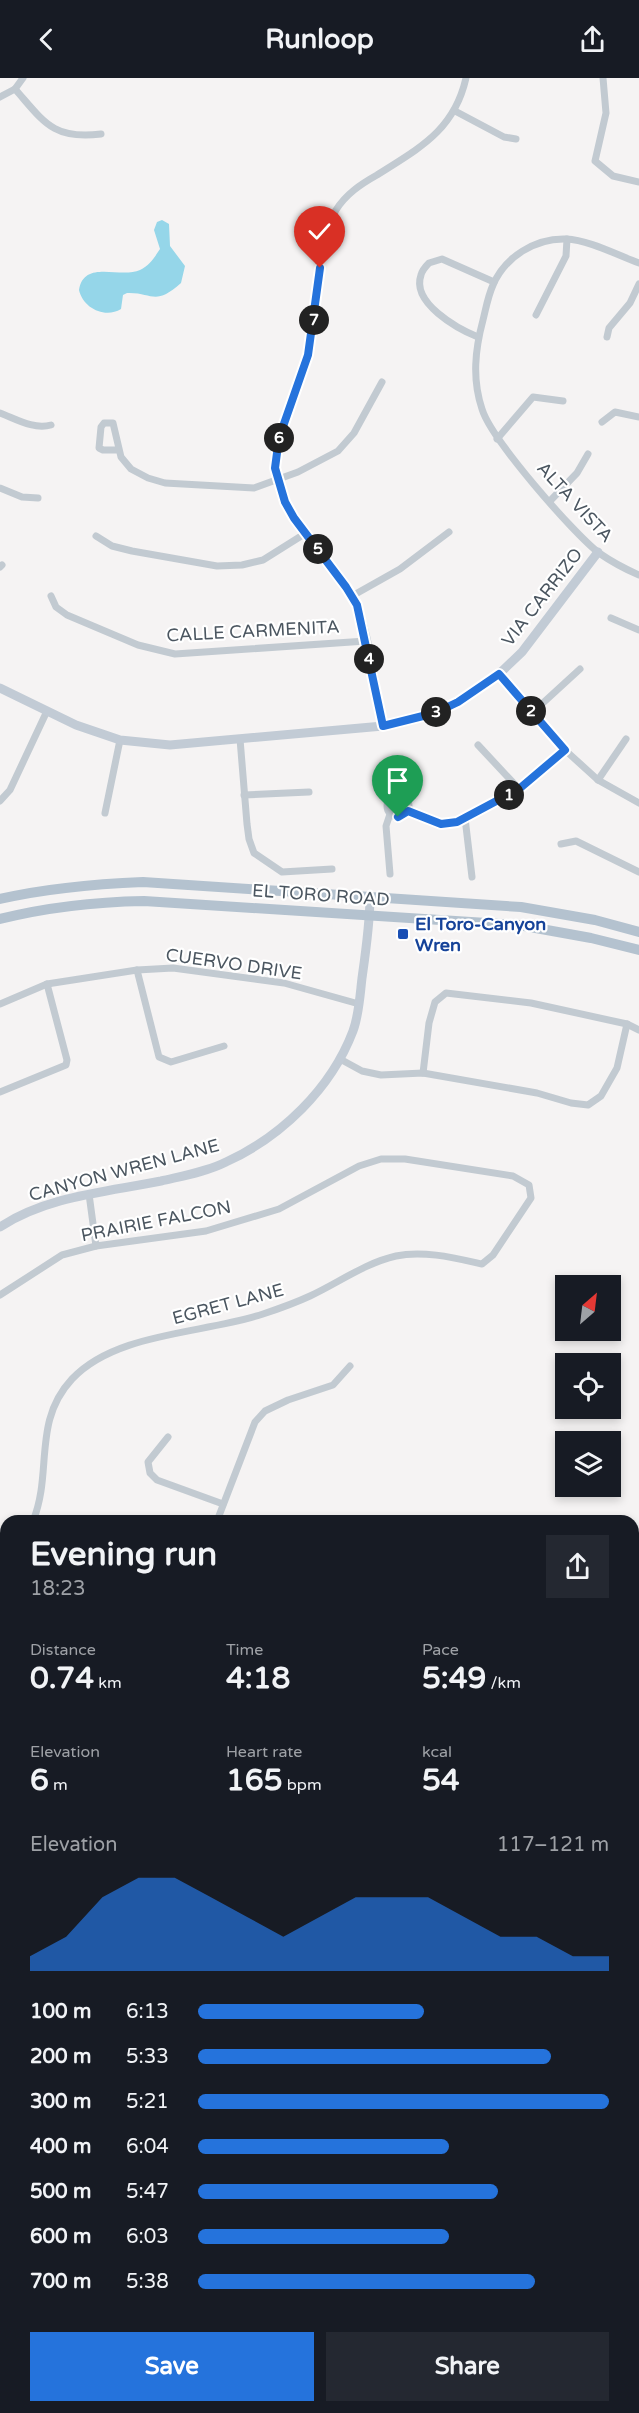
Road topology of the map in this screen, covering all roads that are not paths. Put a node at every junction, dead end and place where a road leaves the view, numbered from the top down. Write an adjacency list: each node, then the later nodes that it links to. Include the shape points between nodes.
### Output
1 (23, 78): 4 (street)
2 (466, 78): 6 (street)
3 (603, 78): 9 (street, via 606,113 595,161 613,176)
4 (15, 89): 5 (street); 7 (street, via 55,129 80,137)
5 (0, 97)
6 (455, 111): 8 (street, via 504,137); 26 (street, via 425,144 348,195 329,220 322,244 313,334 276,451)
7 (101, 134)
8 (516, 139)
9 (639, 182)
10 (567, 239): 11 (street, ALTA VISTA); 12 (street, ALTA VISTA, via 542,242 520,252); 14 (street, via 566,256)
11 (639, 263)
12 (494, 282): 15 (street, ALTA VISTA); 15 (street, via 442,259 429,263 420,276 422,292 438,312)
13 (639, 284): 16 (street)
14 (536, 315)
15 (478, 337): 23 (street, ALTA VISTA, via 477,392 482,411)
16 (607, 337)
17 (382, 382): 26 (street, via 354,434 338,451)
18 (563, 401): 23 (street, via 533,397)
19 (0, 413): 22 (street, via 32,426)
20 (639, 417): 21 (street, via 615,412)
21 (602, 423)
22 (51, 425)
23 (498, 439): 29 (street, ALTA VISTA)
24 (119, 450): 26 (street, via 131,469 165,483 245,489)
25 (588, 454): 29 (street)
26 (278, 480): 31 (street, via 285,502)
27 (0, 488): 28 (street, via 22,497)
28 (38, 498)
29 (550, 501): 33 (street, ALTA VISTA)
30 (449, 532): 36 (street, via 400,569)
31 (306, 533): 32 (street, via 263,560 217,566 132,551 112,546); 36 (street)
32 (96, 536)
33 (598, 552): 34 (street, ALTA VISTA); 41 (street, VIA CARRIZO, via 522,652)
34 (639, 575)
35 (51, 596): 39 (street, CALLE CARMENITA, via 56,607 67,615 138,645 175,654)
36 (352, 596): 39 (street)
37 (612, 618): 38 (street)
38 (639, 630)
39 (366, 640): 45 (street)
40 (580, 669): 44 (street)
41 (499, 674): 44 (street); 45 (street, VIA CARRIZO, via 435,713)
42 (0, 688): 43 (street, VIA CARRIZO)
43 (47, 711): 48 (street, VIA CARRIZO); 55 (street, via 10,790)
44 (532, 713): 50 (street)
45 (383, 726): 46 (street, VIA CARRIZO)
46 (240, 739): 48 (street, VIA CARRIZO, via 170,745); 54 (street)
47 (626, 739): 51 (street)
48 (120, 740): 58 (street)
49 (478, 745): 52 (street)
50 (565, 750): 51 (street); 52 (street)
51 (598, 780): 56 (street)
52 (519, 789): 60 (street)
53 (309, 792): 54 (street)
54 (244, 795): 62 (street, via 254,853 282,872)
55 (0, 801)
56 (639, 803)
57 (408, 811): 59 (street, via 402,816); 59 (street, via 405,799 393,796 387,806); 60 (street, via 448,825)
58 (105, 813)
59 (390, 814): 64 (street, via 386,826)
60 (465, 818): 65 (street)
61 (561, 843): 63 (street, via 576,841)
62 (332, 868)
63 (639, 872)
64 (390, 874)
65 (472, 877)
66 (370, 896): 67 (main road, EL TORO ROAD, via 143,882 88,884); 68 (street, CANYON WREN LANE); 70 (main road, EL TORO ROAD, via 521,907)
67 (0, 899)
68 (370, 916): 69 (main road, EL TORO ROAD, via 144,901 43,908); 71 (main road, EL TORO ROAD, via 519,925); 75 (street, CANYON WREN LANE)
69 (0, 919)
70 (639, 932)
71 (639, 950)
72 (137, 970): 73 (street, CUERVO DRIVE); 75 (street, CUERVO DRIVE, via 173,968 284,983); 78 (street, via 159,1057 171,1062)
73 (47, 984): 74 (street, CUERVO DRIVE); 81 (street, via 66,1065)
74 (0, 1004)
75 (359, 1004): 79 (street, CANYON WREN LANE, via 353,1031)
76 (627, 1024): 77 (street); 80 (street, via 617,1068 601,1096 588,1105); 80 (street, via 531,1003 446,993 435,1002)
77 (639, 1030)
78 (224, 1047)
79 (340, 1059): 80 (street, via 362,1071 381,1075); 83 (street, CANYON WREN LANE, via 299,1112 268,1139 225,1163 180,1177)
80 (423, 1073)
81 (0, 1092)
82 (529, 1185): 85 (street, PRAIRIE FALCON, via 513,1176 405,1158 381,1159 359,1166 279,1209 206,1231); 90 (street, EGRET LANE, via 531,1198 493,1255 482,1264 430,1255 397,1256 261,1314 118,1347 93,1361 72,1380 52,1408 43,1449 44,1482)
83 (89, 1194): 84 (street, CANYON WREN LANE, via 40,1207); 85 (street)
84 (0, 1227)
85 (96, 1246): 86 (street, PRAIRIE FALCON, via 62,1255)
86 (0, 1295)
87 (350, 1366): 89 (street, via 333,1385 288,1400 260,1416)
88 (168, 1437): 89 (street, via 148,1462 150,1473 157,1480)
89 (223, 1504): 91 (street)
90 (35, 1515)
91 (219, 1515)

